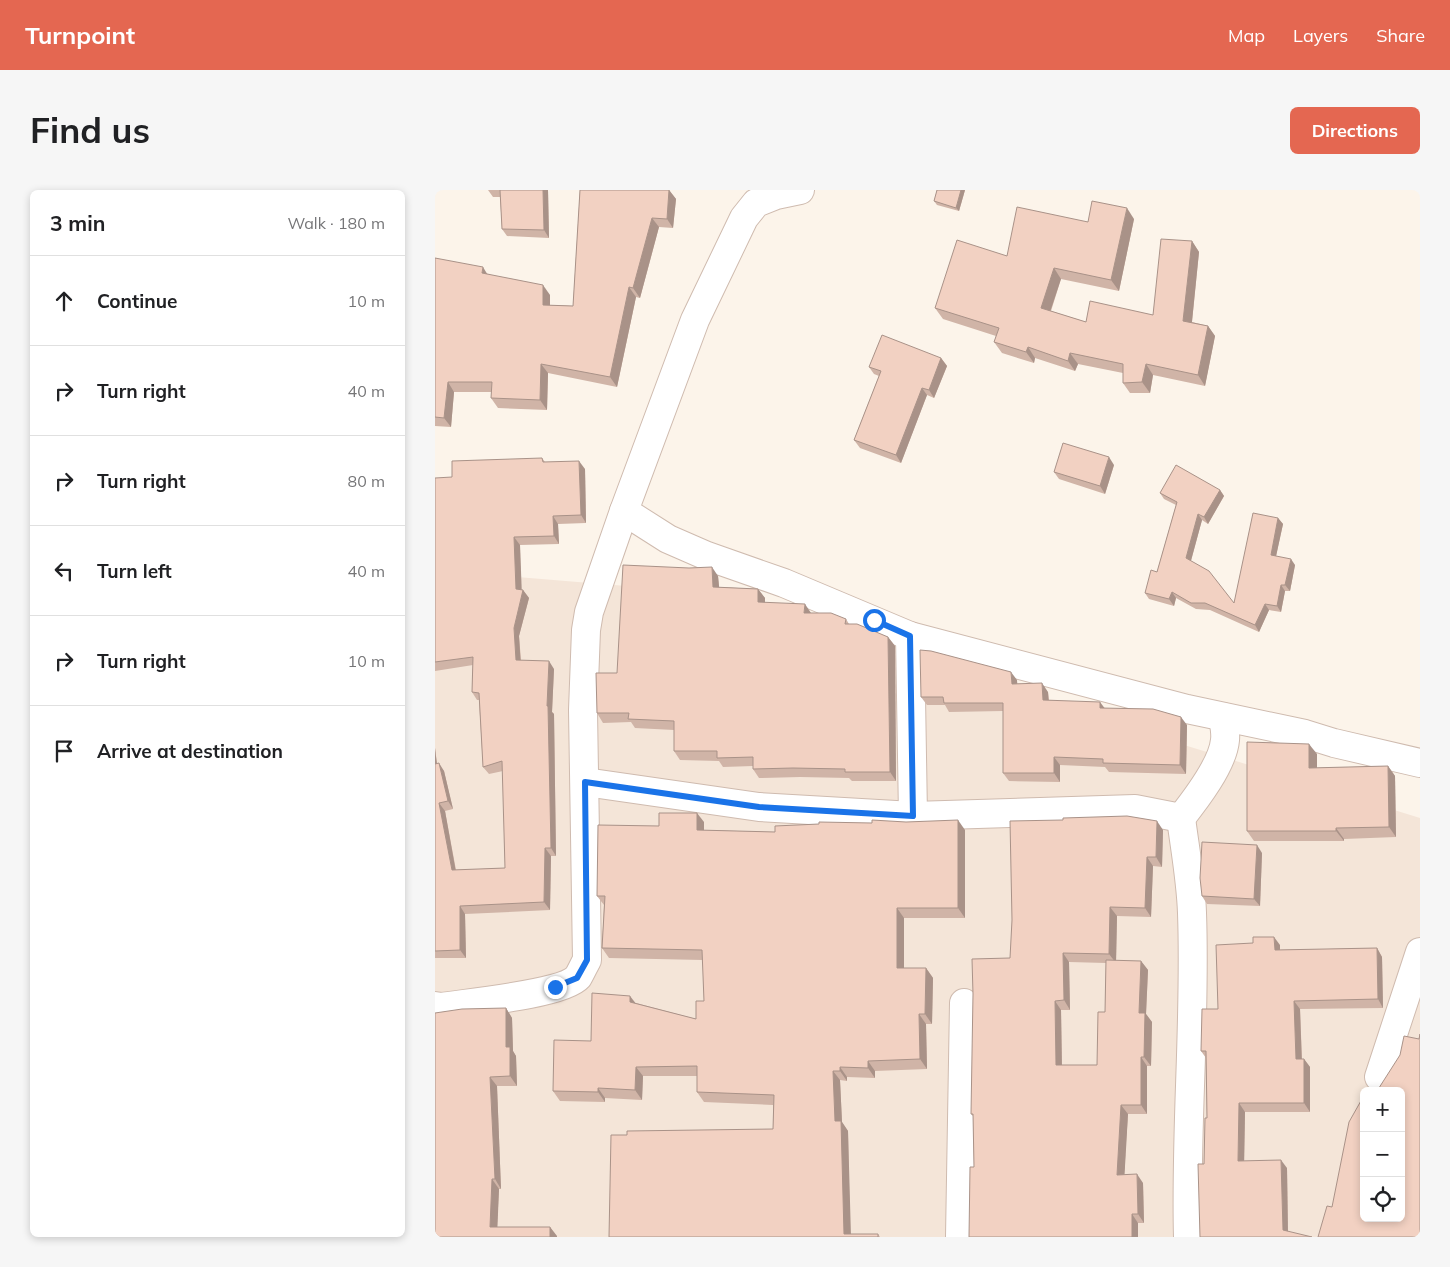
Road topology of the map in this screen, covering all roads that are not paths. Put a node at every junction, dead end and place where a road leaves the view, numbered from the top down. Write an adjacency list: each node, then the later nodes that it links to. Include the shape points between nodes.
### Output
1 (800, 190): 2 (street, via 756,203 744,218 695,320)
2 (624, 511): 3 (street, via 668,539); 6 (street, via 589,612 586,630)
3 (910, 636): 4 (street); 7 (street)
4 (1223, 717): 5 (street); 8 (street, via 1224,750 1202,792)
5 (1420, 763)
6 (585, 782): 7 (street, via 759,807); 11 (street, via 587,960 577,978 528,994)
7 (913, 816): 8 (street, via 1135,809)
8 (1181, 818): 14 (street, via 1192,920 1193,967)
9 (1420, 952): 12 (street)
10 (964, 1003): 13 (street)
11 (435, 1006)
12 (1379, 1077)
13 (960, 1237)
14 (1188, 1237)

